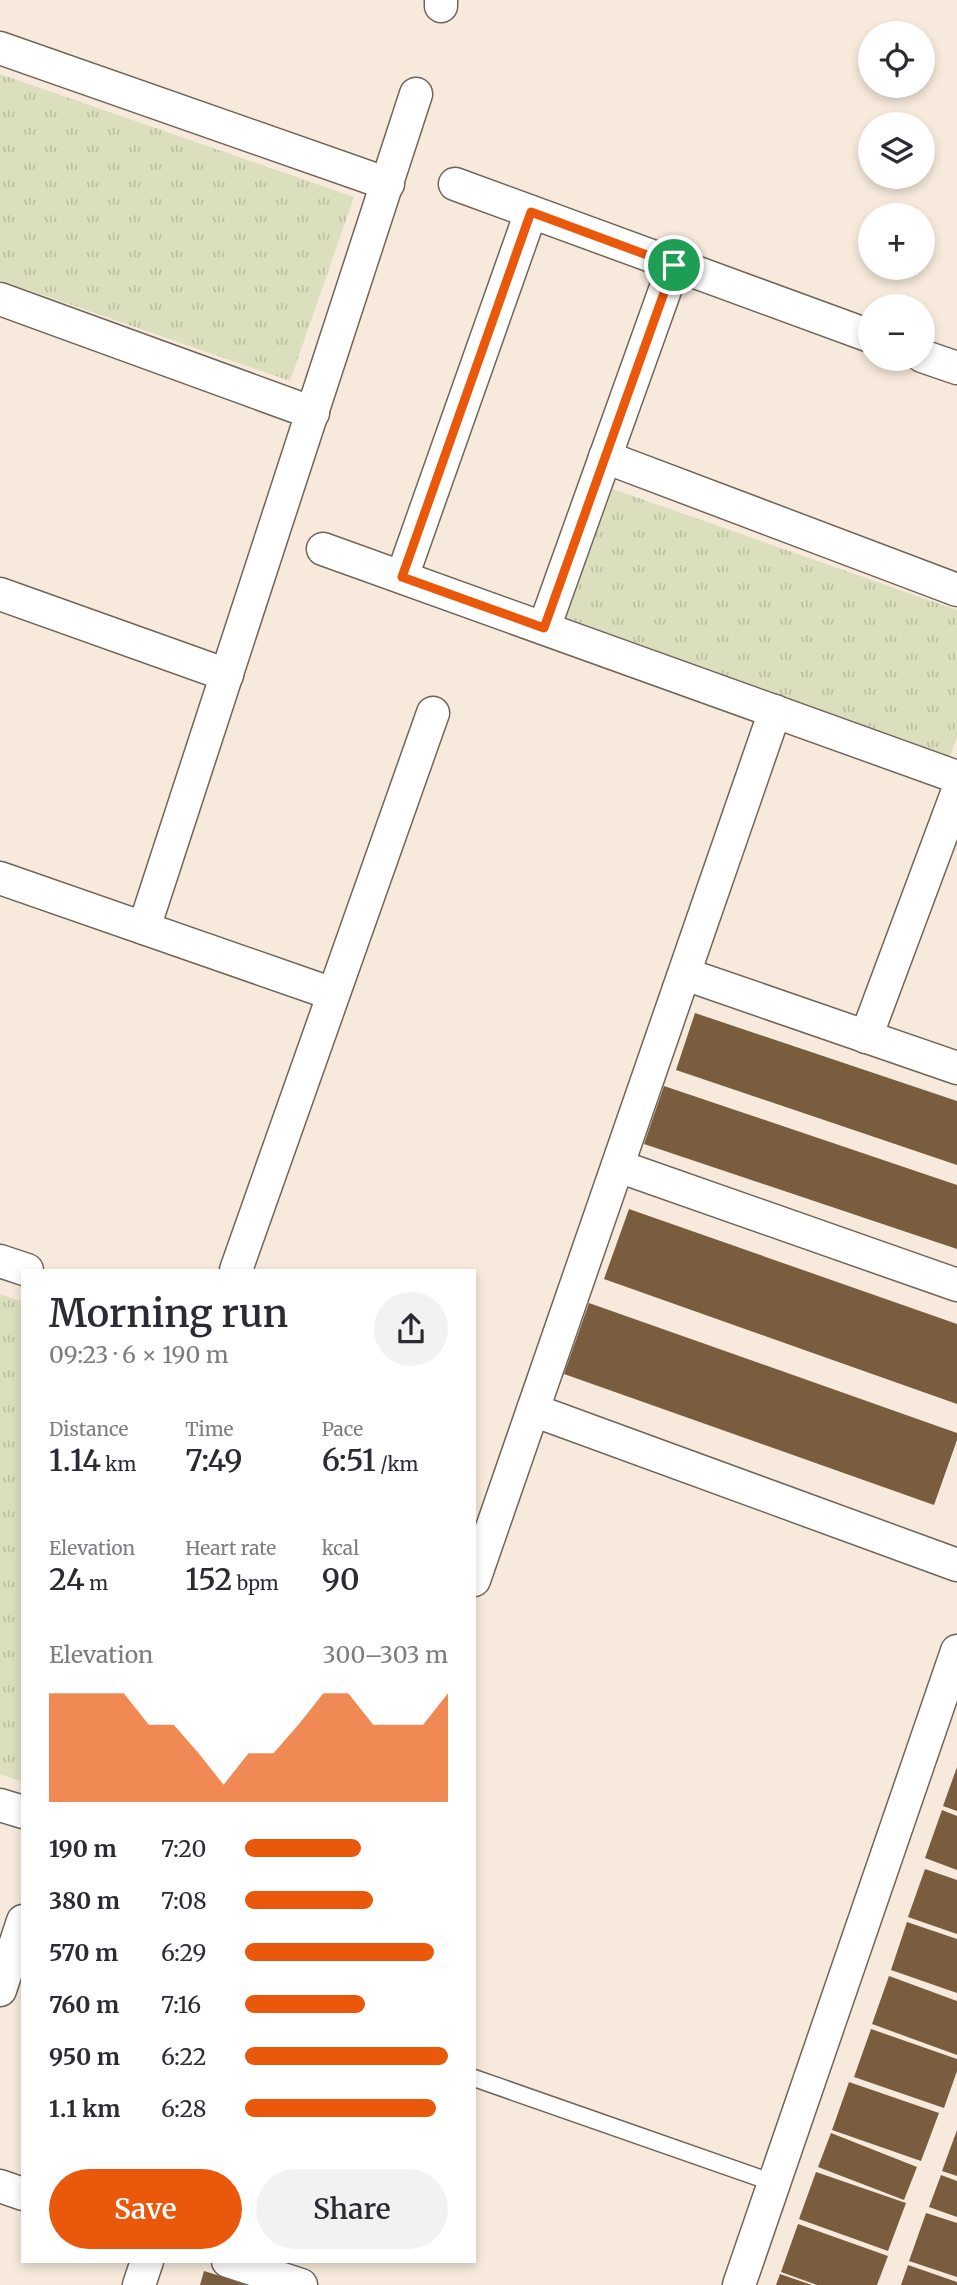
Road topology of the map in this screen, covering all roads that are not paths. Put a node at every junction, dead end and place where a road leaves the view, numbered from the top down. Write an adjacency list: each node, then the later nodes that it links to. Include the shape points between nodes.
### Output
1 (0, 48): 3 (street)
2 (416, 94): 3 (street)
3 (388, 184): 11 (street)
4 (456, 184): 5 (street)
5 (531, 212): 6 (street); 14 (street)
6 (674, 265): 8 (street); 12 (street)
7 (0, 299): 11 (street)
8 (858, 332)
9 (935, 360): 10 (street)
10 (957, 368)
11 (313, 413): 18 (street)
12 (605, 457): 15 (street); 17 (street)
13 (323, 549): 14 (street)
14 (402, 577): 17 (street)
15 (957, 590)
16 (0, 594): 18 (street)
17 (544, 628): 19 (street)
18 (227, 675): 24 (street)
19 (775, 711): 21 (street); 25 (street)
20 (433, 713): 26 (street)
21 (957, 777)
22 (957, 793): 27 (street)
23 (0, 878): 24 (street)
24 (144, 928): 26 (street)
25 (685, 974): 27 (street); 29 (street)
26 (333, 994): 32 (street)
27 (866, 1037): 28 (street)
28 (957, 1068)
29 (618, 1166): 33 (street); 34 (street)
30 (0, 1261): 31 (street)
31 (24, 1269)
32 (236, 1269)
33 (957, 1286)
34 (533, 1410): 35 (street); 36 (street)
35 (957, 1565)
36 (476, 1574)
37 (957, 1651): 38 (street)
38 (946, 1721): 44 (street)
39 (0, 1805): 40 (street)
40 (21, 1811)
41 (21, 1927): 42 (street)
42 (0, 1990)
43 (476, 2079): 44 (lane)
44 (774, 2183): 51 (street)
45 (0, 2186): 46 (street)
46 (21, 2193)
47 (146, 2263): 49 (street)
48 (238, 2263): 50 (street)
49 (139, 2285)
50 (301, 2285)
51 (738, 2285)

